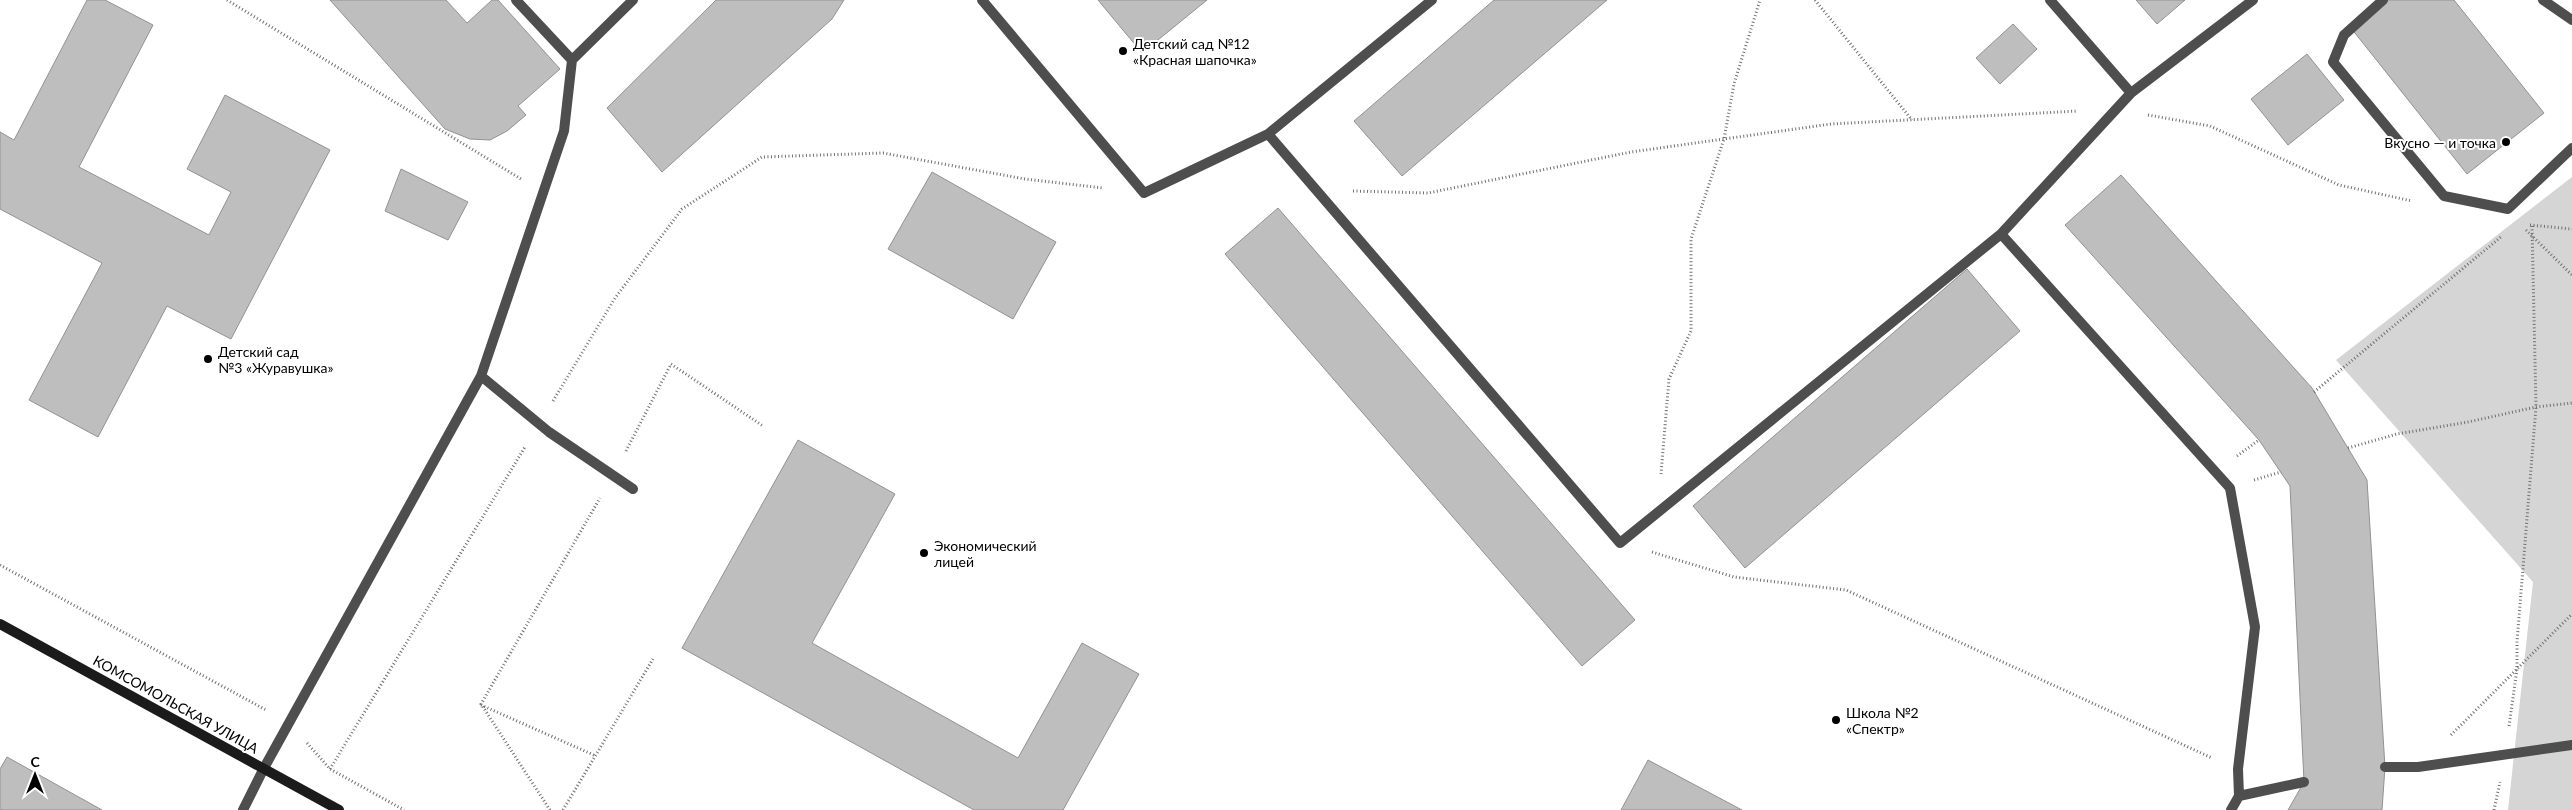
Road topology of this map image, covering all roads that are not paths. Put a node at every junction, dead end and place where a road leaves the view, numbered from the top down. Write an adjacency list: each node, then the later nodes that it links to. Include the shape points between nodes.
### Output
1 (516, 0): 10 (lane)
2 (633, 0): 10 (lane)
3 (982, 0): 12 (lane, via 1144,193)
4 (1432, 0): 12 (lane)
5 (2050, 0): 11 (lane)
6 (2253, 0): 11 (lane)
7 (2382, 0): 13 (lane, via 2344,35 2333,62 2444,196 2508,209)
8 (2543, 0): 9 (lane)
9 (2572, 20)
10 (572, 60): 15 (lane, via 564,131)
11 (2131, 93): 14 (lane)
12 (1268, 134): 14 (lane, via 1620,542)
13 (2572, 148)
14 (2001, 234): 22 (lane, via 2230,488 2255,626 2238,769)
15 (481, 376): 16 (lane, via 540,424); 20 (lane)
16 (633, 489)
17 (0, 624): 20 (street, КОМСОМОЛЬСКАЯ УЛИЦА)
18 (2572, 745): 19 (lane, via 2418,767)
19 (2385, 766)
20 (264, 768): 23 (lane); 24 (street, КОМСОМОЛЬСКАЯ УЛИЦА)
21 (2304, 782): 22 (lane)
22 (2239, 796): 25 (lane)
23 (243, 810)
24 (339, 810)
25 (2231, 810)

